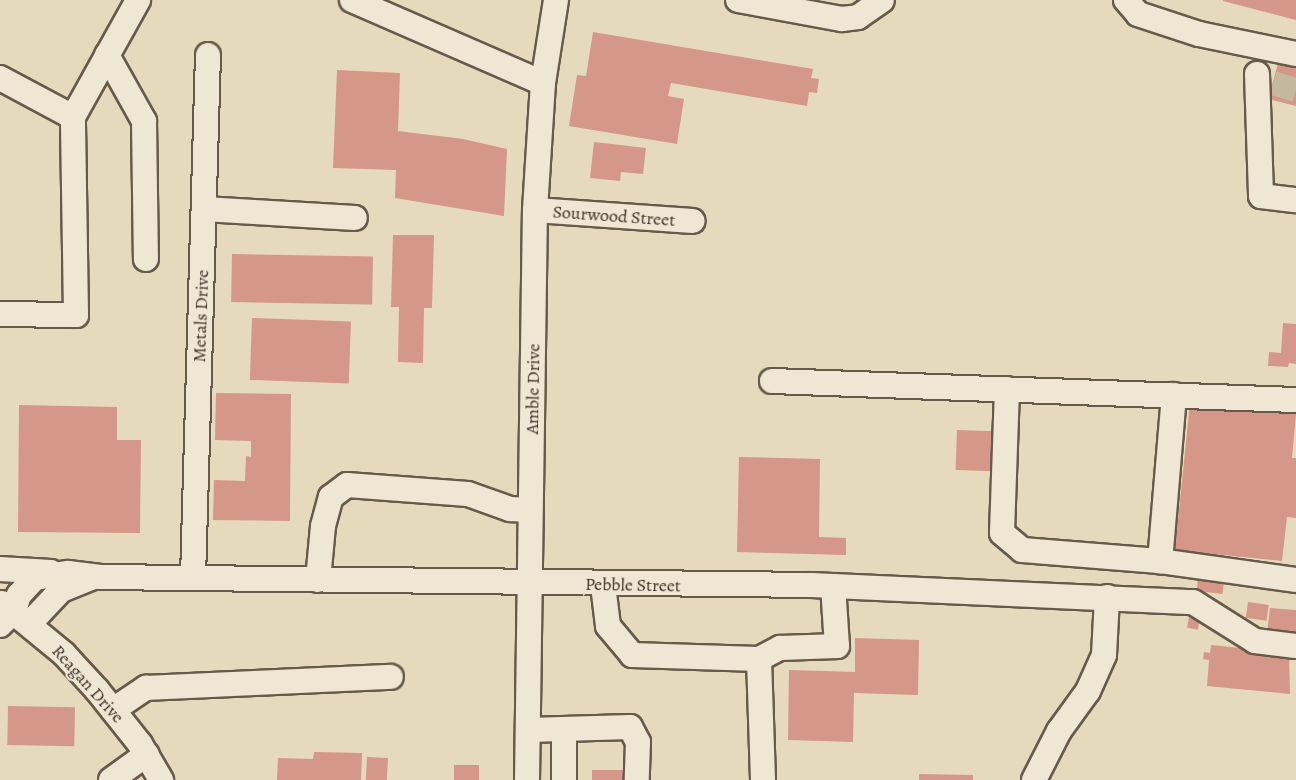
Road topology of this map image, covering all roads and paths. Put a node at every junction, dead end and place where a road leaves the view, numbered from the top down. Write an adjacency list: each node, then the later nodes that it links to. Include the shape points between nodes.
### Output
1 (138, 0): 10 (street)
2 (352, 0): 12 (street)
3 (556, 0): 12 (street, Amble Drive)
4 (738, 0): 6 (street, via 842,19)
5 (1126, 0): 7 (street, via 1138,14)
6 (877, 5)
7 (1226, 39): 8 (street); 14 (street, via 1249,71 1265,79 1261,196)
8 (1296, 54)
9 (208, 55): 15 (street, Metals Drive)
10 (107, 56): 13 (street); 19 (street, via 144,121)
11 (0, 78): 13 (street)
12 (543, 83): 16 (street, Amble Drive)
13 (72, 117): 20 (street, via 76,315)
14 (1296, 200)
15 (204, 209): 17 (street); 30 (street, Metals Drive)
16 (535, 210): 18 (street, Sourwood Street); 25 (street, Amble Drive)
17 (355, 218)
18 (693, 221)
19 (146, 259)
20 (0, 314)
21 (772, 381): 22 (street)
22 (1007, 389): 23 (street); 26 (street, via 1002,533 1022,550)
23 (1174, 395): 24 (street); 26 (street)
24 (1296, 400)
25 (530, 510): 31 (street, via 510,509 468,494 347,485 331,497 323,526); 33 (street, Amble Drive)
26 (1160, 561): 32 (street)
27 (0, 569): 28 (street, Pebble Street)
28 (68, 573): 29 (street, Pebble Street); 37 (street, Pebble Street, via 35,578 19,595)
29 (99, 577): 30 (street, Pebble Street); 37 (street, Pebble Street, via 82,579)
30 (193, 578): 31 (street, Pebble Street)
31 (318, 580): 33 (street, Pebble Street)
32 (1296, 580)
33 (529, 583): 34 (street, Pebble Street); 43 (street, Amble Drive)
34 (603, 585): 35 (street, Pebble Street); 39 (street, via 608,626 632,655)
35 (832, 586): 36 (street, Pebble Street); 39 (street, via 837,646 780,648)
36 (1107, 597): 38 (street, Pebble Street, via 1205,606 1255,641); 51 (street, via 1104,655 1088,691 1059,731)
37 (11, 615): 41 (street, Reagan Drive, via 64,654)
38 (1296, 646)
39 (759, 659): 50 (street)
40 (391, 677): 41 (street, via 146,688)
41 (113, 710): 44 (street, Reagan Drive)
42 (564, 729): 43 (street); 48 (street); 49 (street, via 630,727 638,742)
43 (528, 730): 47 (street, Amble Drive)
44 (147, 754): 45 (street); 46 (street, Reagan Drive)
45 (111, 780)
46 (161, 780)
47 (527, 780)
48 (564, 780)
49 (637, 780)
50 (763, 780)
51 (1034, 780)

